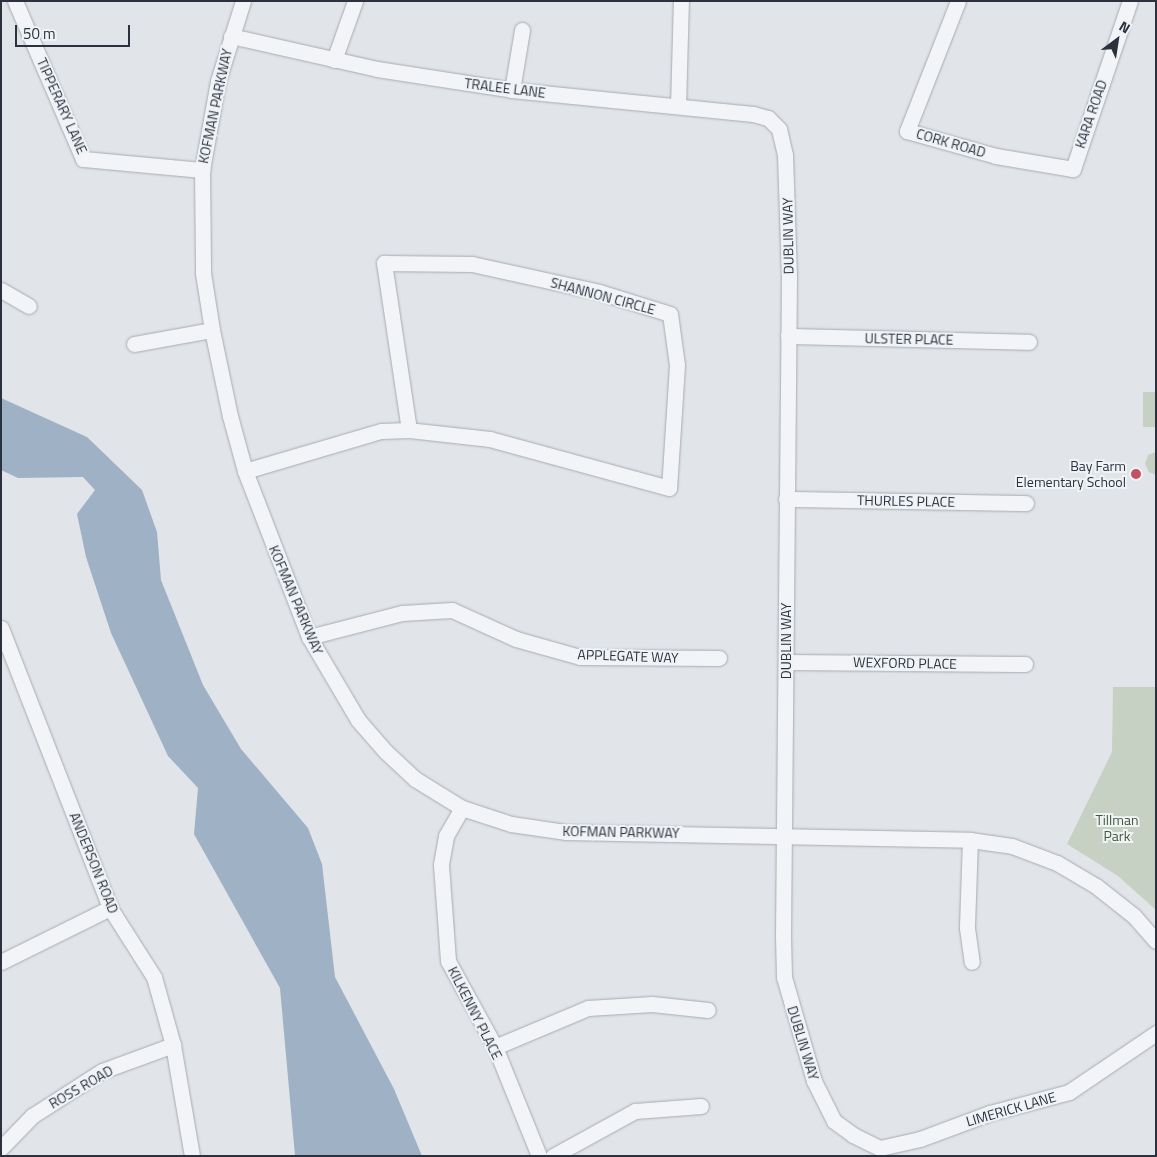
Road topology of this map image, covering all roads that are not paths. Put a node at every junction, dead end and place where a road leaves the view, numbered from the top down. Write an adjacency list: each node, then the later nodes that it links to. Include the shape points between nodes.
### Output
1 (16, 1): 14 (street, TIPPERARY LANE, via 83,159)
2 (243, 1): 8 (street, KOFMAN PARKWAY)
3 (355, 1): 9 (street)
4 (682, 1): 11 (street)
5 (958, 1): 13 (street, CORK ROAD, via 907,131 996,156)
6 (1130, 1): 13 (street, KARA ROAD)
7 (522, 30): 10 (street)
8 (231, 36): 9 (street, TRALEE LANE); 14 (street, KOFMAN PARKWAY, via 216,90)
9 (334, 60): 10 (street, TRALEE LANE)
10 (512, 90): 11 (street, TRALEE LANE)
11 (678, 106): 12 (street, TRALEE LANE, via 753,114 768,118)
12 (779, 128): 18 (street, DUBLIN WAY, via 784,141 787,199)
13 (1072, 169)
14 (202, 170): 17 (street, KOFMAN PARKWAY, via 203,273)
15 (1, 290): 16 (street)
16 (29, 306)
17 (212, 330): 20 (street); 22 (street, KOFMAN PARKWAY)
18 (788, 336): 19 (street, ULSTER PLACE); 23 (street, DUBLIN WAY)
19 (1029, 342)
20 (134, 344)
21 (409, 430): 21 (street, SHANNON CIRCLE, via 490,439 669,488 677,365 670,314 599,292 472,264 384,263); 22 (street, SHANNON CIRCLE, via 381,431)
22 (245, 471): 26 (street, KOFMAN PARKWAY)
23 (786, 499): 24 (street, THURLES PLACE); 28 (street, DUBLIN WAY)
24 (1026, 503)
25 (1, 628): 33 (street, ANDERSON ROAD)
26 (308, 637): 27 (street, APPLEGATE WAY, via 402,613 452,610 516,639 580,657); 30 (street, KOFMAN PARKWAY, via 358,720 385,751 415,779)
27 (719, 658)
28 (786, 662): 29 (street, WEXFORD PLACE); 31 (street, DUBLIN WAY)
29 (1025, 664)
30 (462, 808): 31 (street, KOFMAN PARKWAY, via 511,824 566,832); 40 (street, KILKENNY PLACE, via 446,836 441,865 448,961)
31 (784, 835): 32 (street, KOFMAN PARKWAY); 42 (street, DUBLIN WAY, via 784,977 814,1081 834,1121)
32 (970, 840): 34 (street, KOFMAN PARKWAY, via 1012,846 1057,863 1096,886 1126,910); 36 (street, via 967,928)
33 (110, 908): 35 (street); 39 (street, ANDERSON ROAD, via 154,977)
34 (1156, 941)
35 (1, 962)
36 (972, 962)
37 (708, 1010): 40 (street, via 652,1004 588,1008)
38 (1156, 1033): 42 (street, LIMERICK LANE, via 1069,1092 990,1113 920,1139 880,1148)
39 (173, 1045): 43 (street, ROSS ROAD, via 102,1071 32,1116); 44 (street, ANDERSON ROAD)
40 (495, 1047): 45 (street, KILKENNY PLACE)
41 (701, 1106): 46 (street, via 635,1111)
42 (853, 1135)
43 (1, 1148)
44 (192, 1156)
45 (539, 1156)
46 (553, 1156)

